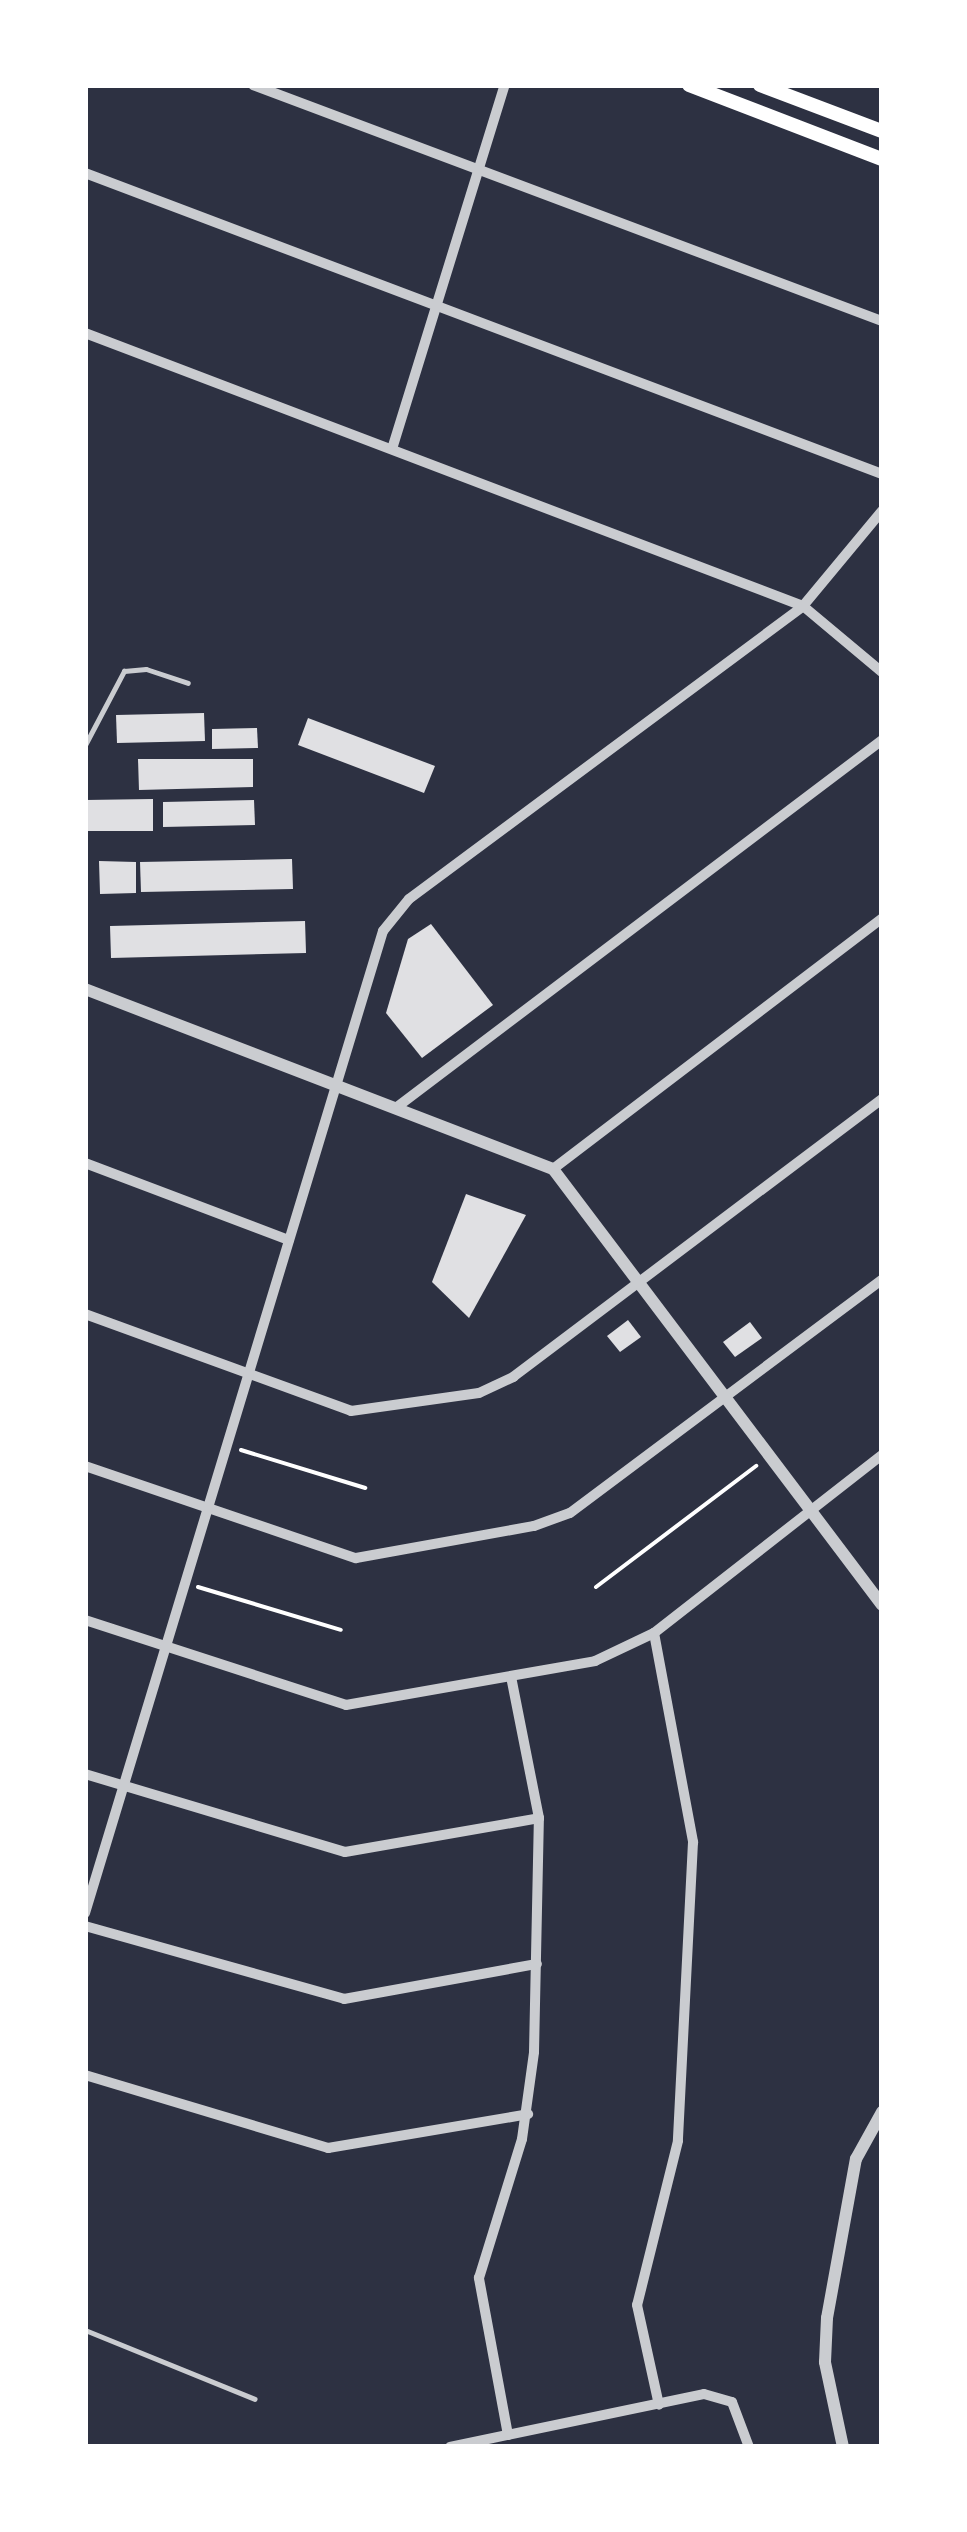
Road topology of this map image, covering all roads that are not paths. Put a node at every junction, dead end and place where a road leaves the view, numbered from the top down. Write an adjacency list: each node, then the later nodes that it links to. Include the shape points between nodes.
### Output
1 (253, 85): 7 (street)
2 (505, 85): 7 (street)
3 (689, 85): 6 (main road)
4 (760, 85): 5 (main road)
5 (882, 131)
6 (882, 159)
7 (479, 170): 9 (street); 10 (street)
8 (85, 173): 9 (street)
9 (437, 308): 12 (street); 13 (street)
10 (882, 322)
11 (85, 333): 12 (street)
12 (392, 449): 15 (street)
13 (882, 474)
14 (882, 511): 15 (street)
15 (804, 606): 16 (street); 22 (street, via 393,916 373,957)
16 (882, 672)
17 (188, 683): 19 (lane, via 146,668 124,672)
18 (882, 740): 24 (street)
19 (85, 745)
20 (882, 918): 26 (street)
21 (85, 989): 22 (street)
22 (335, 1085): 24 (street); 27 (street)
23 (882, 1098): 28 (street)
24 (397, 1108): 26 (street)
25 (85, 1163): 27 (street)
26 (553, 1169): 28 (street)
27 (289, 1240): 31 (street)
28 (641, 1280): 31 (street, via 513,1377 479,1392 351,1410); 32 (street)
29 (882, 1280): 32 (street)
30 (85, 1314): 31 (street)
31 (246, 1375): 36 (street)
32 (728, 1392): 35 (street); 36 (street, via 570,1513 534,1526 356,1558)
33 (882, 1455): 35 (street)
34 (85, 1466): 36 (street)
35 (812, 1507): 37 (street); 39 (street)
36 (206, 1512): 40 (street)
37 (882, 1605)
38 (85, 1620): 40 (street)
39 (654, 1634): 41 (street, via 612,1656); 53 (street, via 693,1842 680,2123 638,2305)
40 (164, 1650): 41 (street, via 346,1705); 43 (street)
41 (512, 1677): 44 (street)
42 (85, 1774): 43 (street)
43 (124, 1789): 44 (street, via 346,1852); 45 (street)
44 (539, 1818): 47 (street)
45 (85, 1912)
46 (85, 1926): 47 (street, via 344,1999)
47 (538, 1964): 50 (street)
48 (85, 2075): 50 (street, via 328,2148)
49 (882, 2112): 57 (street, via 856,2159 827,2318 825,2362)
50 (528, 2114): 54 (street, via 479,2278)
51 (85, 2330): 52 (lane)
52 (255, 2400)
53 (659, 2405): 54 (street); 56 (street, via 704,2394 732,2402)
54 (508, 2435): 55 (street)
55 (450, 2447)
56 (748, 2447)
57 (843, 2447)

